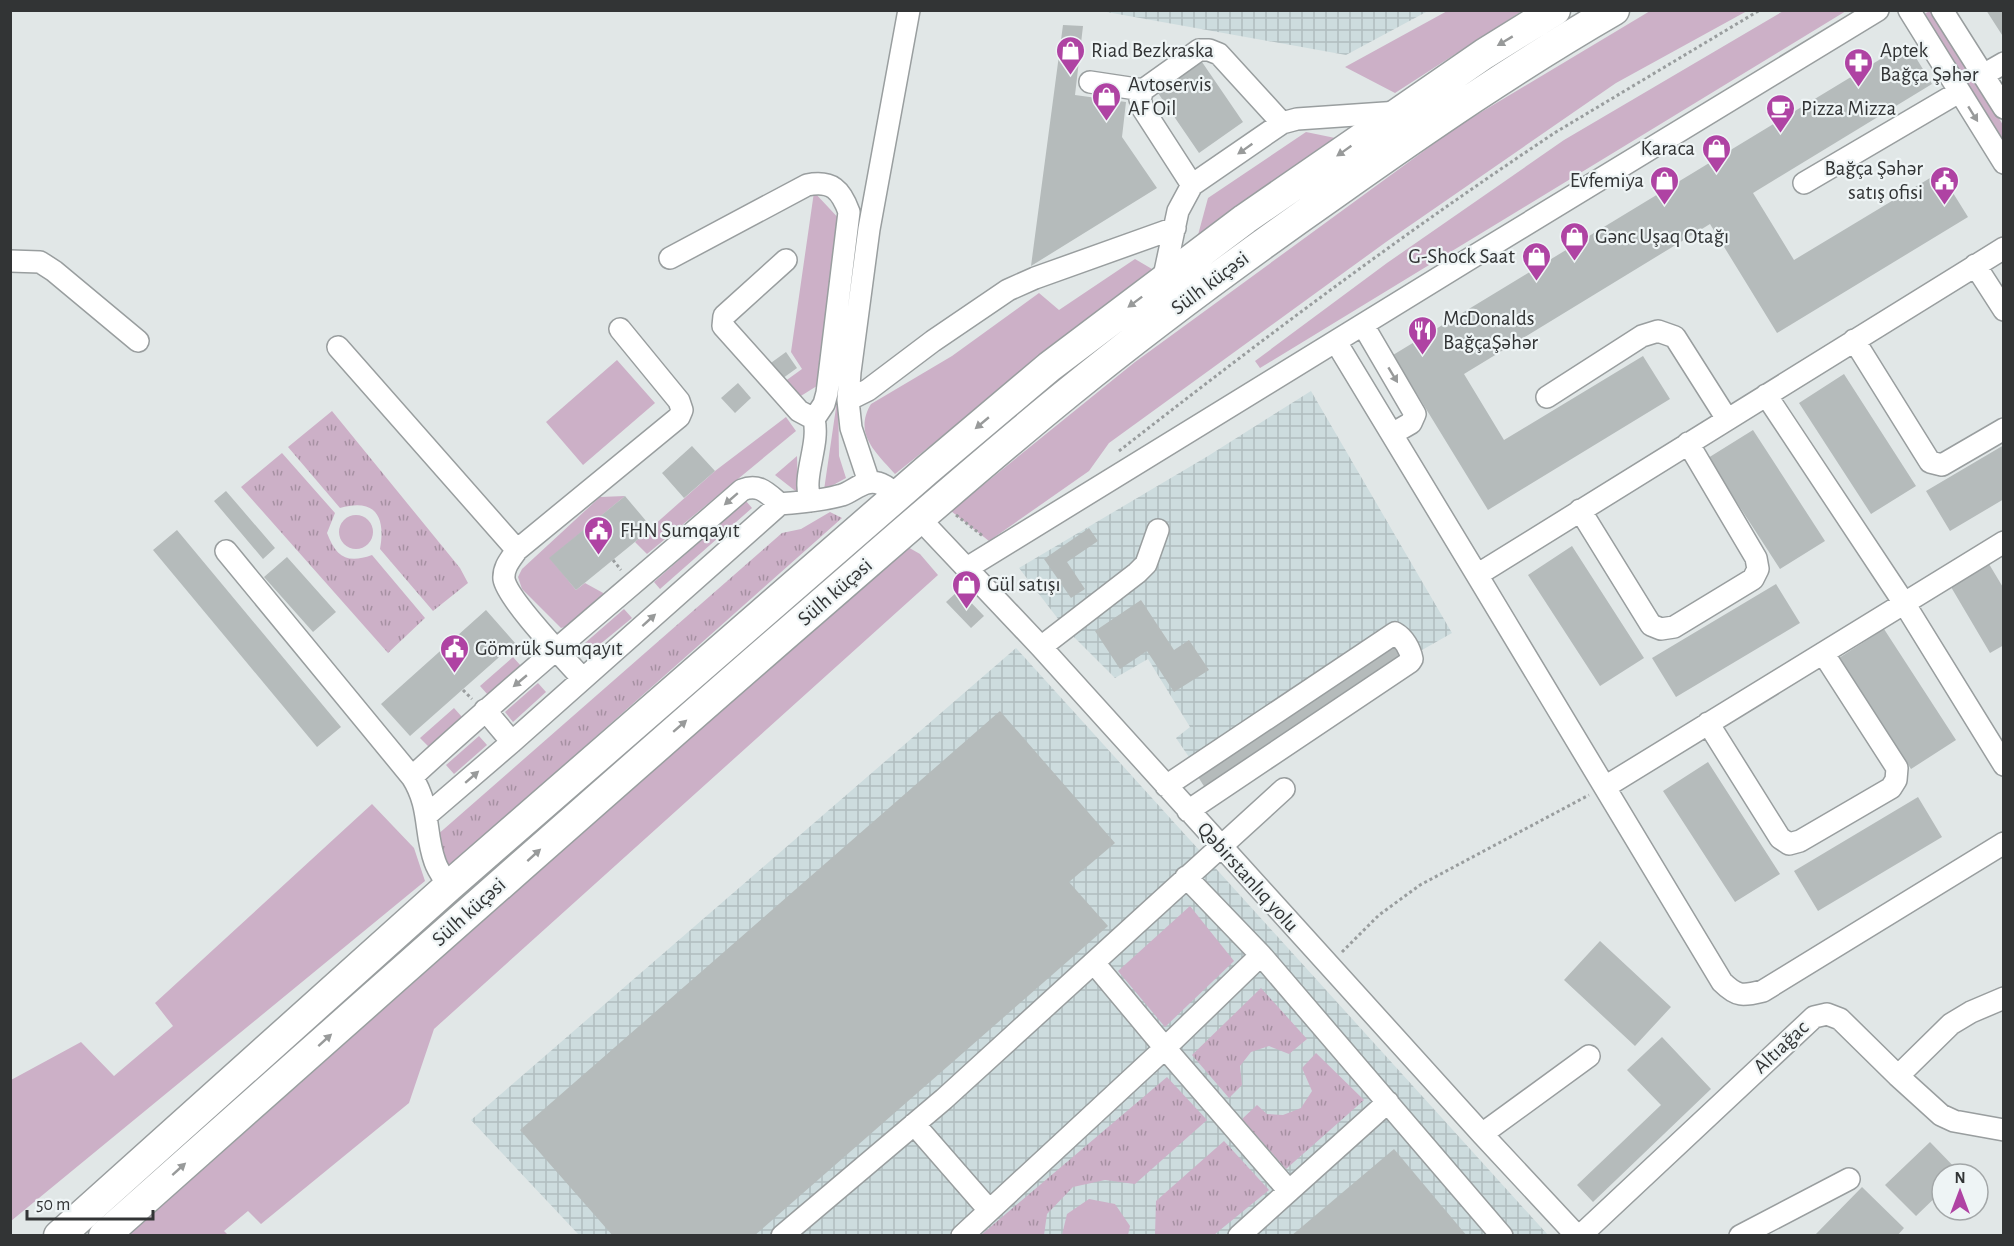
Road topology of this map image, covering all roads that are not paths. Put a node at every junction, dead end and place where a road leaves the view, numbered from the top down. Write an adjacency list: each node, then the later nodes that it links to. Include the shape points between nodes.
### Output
1 (909, 10): 34 (street, via 869,229)
2 (1555, 10): 13 (highway, Sülh küçəsi, one-way to 13)
3 (1614, 10): 45 (highway, Sülh küçəsi, via 1499,79 1266,241 1069,391)
4 (1878, 10): 26 (street)
5 (1909, 10): 11 (street)
6 (1942, 10): 8 (street)
7 (2004, 63): 8 (street)
8 (1983, 75): 12 (street)
9 (1090, 82): 10 (street)
10 (1143, 90): 14 (street, via 1199,50 1209,50 1218,54); 17 (street, via 1143,109)
11 (1959, 92): 15 (street, one-way to 15); 16 (street)
12 (2004, 108)
13 (1400, 112): 14 (street, via 1297,118); 24 (highway, Sülh küçəsi, one-way to 24)
14 (1282, 123): 17 (street, one-way to 17)
15 (2004, 163)
16 (1803, 183)
17 (1192, 185): 18 (street, via 1178,211)
18 (1175, 228): 24 (street); 34 (street, via 1008,290 868,390)
19 (2004, 248): 23 (street)
20 (670, 258): 35 (street, via 807,185 834,187 843,197 849,212 827,393)
21 (786, 260): 35 (street, via 724,316 723,326 799,411)
22 (10, 261): 29 (street, via 40,262)
23 (1975, 265): 25 (street); 28 (street)
24 (1163, 281): 41 (highway, Sülh küçəsi, one-way to 41, via 1049,367)
25 (2004, 310)
26 (1363, 325): 30 (street); 38 (street, one-way to 38, via 1415,414 1411,423)
27 (620, 329): 48 (street, via 679,401 679,417)
28 (1854, 340): 32 (street); 37 (street, via 1930,462 1942,465)
29 (138, 341)
30 (1336, 342): 38 (street); 50 (street)
31 (338, 347): 48 (street)
32 (1766, 395): 36 (street); 52 (street)
33 (1547, 397): 36 (street, via 1642,336 1658,331 1675,337)
34 (848, 400): 40 (street, via 855,445)
35 (814, 419): 42 (street, via 816,439 807,492)
36 (1727, 419): 39 (street)
37 (2004, 429)
38 (1392, 434): 51 (street)
39 (1688, 444): 44 (street); 44 (street, via 1756,558 1758,569 1753,579 1674,627 1661,630 1652,625)
40 (869, 482): 41 (street, via 878,482); 42 (street, via 843,495)
41 (898, 496): 45 (highway); 70 (highway, Sülh küçəsi)
42 (810, 501): 43 (street)
43 (780, 504): 54 (street, one-way to 54, via 761,488 750,486 742,490); 56 (street, one-way to 43)
44 (1580, 510): 51 (street)
45 (919, 518): 50 (street, Qəbirstanlıq yolu); 85 (highway, Sülh küçəsi, one-way to 45)
46 (1158, 530): 53 (street, via 1146,564 1137,573)
47 (2003, 544): 52 (street)
48 (517, 550): 54 (street, via 506,566 507,589)
49 (226, 551): 61 (street)
50 (967, 568): 53 (street, Qəbirstanlıq yolu)
51 (1476, 575): 63 (street)
52 (1904, 603): 55 (street); 60 (street)
53 (1041, 647): 62 (street, Qəbirstanlıq yolu)
54 (558, 650): 56 (street); 57 (street, one-way to 57)
55 (1823, 653): 58 (street); 58 (street, via 1897,768 1891,788 1789,844 1780,838)
56 (583, 679): 59 (street)
57 (485, 710): 59 (street); 61 (street)
58 (1708, 723): 63 (street)
59 (513, 742): 66 (street, one-way to 59)
60 (2004, 765)
61 (412, 777): 66 (street, via 420,789)
62 (1166, 786): 65 (street, Qəbirstanlıq yolu); 65 (street, via 1394,634 1401,637 1411,653 1410,662)
63 (1605, 787): 67 (street, via 1722,982 1744,996 1763,991)
64 (1284, 789): 68 (street)
65 (1188, 811): 68 (street, Qəbirstanlıq yolu)
66 (427, 815): 70 (street, via 435,861)
67 (2004, 843)
68 (1220, 847): 69 (street); 80 (street, Qəbirstanlıq yolu)
69 (1186, 877): 71 (street); 72 (street)
70 (449, 886): 84 (highway, Sülh küçəsi)
71 (1261, 955): 74 (street); 77 (street)
72 (1094, 963): 74 (street); 78 (street)
73 (2004, 998): 76 (street, via 1951,1024)
74 (1165, 1048): 82 (street); 83 (street)
75 (1590, 1056): 80 (street)
76 (1898, 1076): 79 (street, Altıağac, via 1941,1115); 90 (street, Altıağac, via 1840,1019 1827,1014 1814,1017)
77 (1388, 1102): 82 (street); 89 (street)
78 (914, 1124): 83 (street); 86 (street)
79 (2004, 1130)
80 (1482, 1134): 90 (street, Qəbirstanlıq yolu)
81 (1849, 1179): 91 (street)
82 (1289, 1191): 88 (street)
83 (989, 1210): 87 (street)
84 (59, 1236)
85 (104, 1236)
86 (782, 1236)
87 (962, 1236)
88 (1239, 1236)
89 (1502, 1236)
90 (1579, 1236)
91 (1740, 1236)

